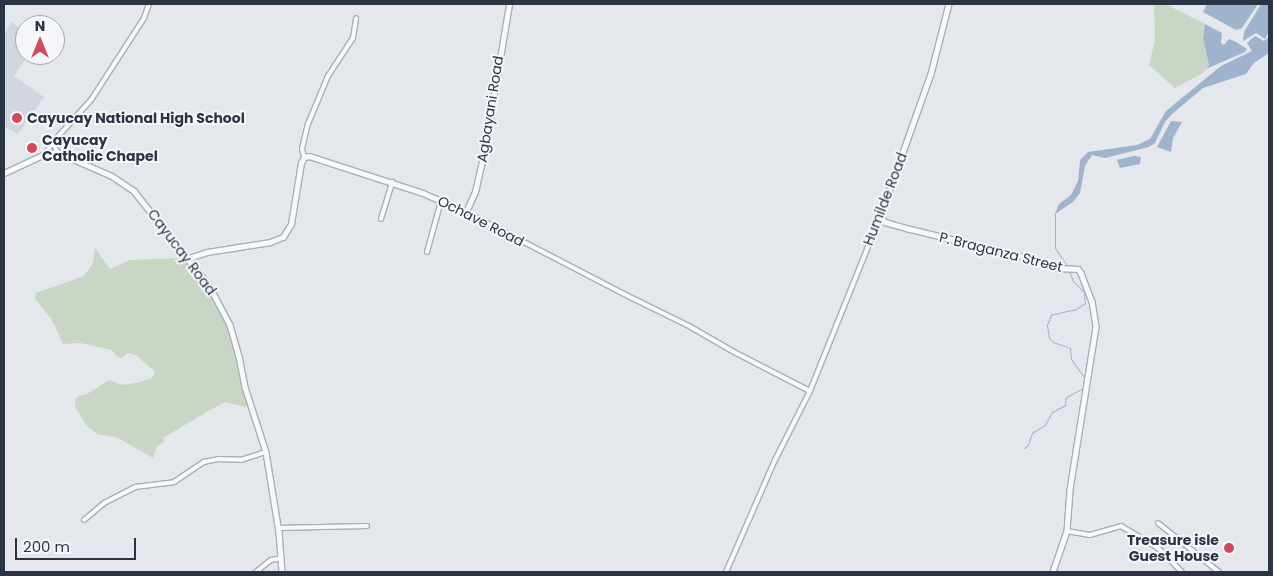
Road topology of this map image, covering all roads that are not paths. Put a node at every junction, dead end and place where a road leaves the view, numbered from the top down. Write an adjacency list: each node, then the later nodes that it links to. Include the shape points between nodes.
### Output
1 (149, 4): 5 (street, via 141,23 91,100)
2 (509, 4): 12 (street, Agbayani Road, via 485,148 475,192)
3 (949, 4): 13 (street, Humilde Road, via 931,74)
4 (356, 18): 8 (street, via 353,38 328,76 308,124 302,148)
5 (53, 142): 6 (street); 7 (street)
6 (57, 152): 7 (street); 16 (street, Cayucay Road, via 102,170 134,191)
7 (45, 154): 9 (street)
8 (304, 158): 10 (street, Ochave Road, via 317,157); 16 (street, via 291,224 283,237)
9 (4, 173)
10 (392, 182): 11 (street, Ochave Road); 14 (street)
11 (441, 201): 12 (street, Ochave Road); 15 (street)
12 (466, 212): 17 (street, Ochave Road)
13 (880, 217): 17 (street, Humilde Road); 23 (street, P. Braganza Street, via 885,222 906,228 1065,269 1078,269 1081,273 1096,320)
14 (381, 219)
15 (427, 252)
16 (189, 258): 18 (street, Cayucay Road, via 210,287 230,325)
17 (810, 391): 27 (street, Humilde Road)
18 (266, 452): 19 (street, via 241,460 204,462 174,482 135,487 104,503); 22 (street, Cayucay Road)
19 (84, 520)
20 (1158, 523): 30 (street)
21 (366, 526): 22 (street)
22 (278, 528): 24 (street, Cayucay Road)
23 (1067, 532): 28 (street, P. Braganza Street); 29 (street, via 1090,535 1121,526 1158,548)
24 (282, 558): 25 (street, via 271,560); 26 (street, Cayucay Road)
25 (256, 572)
26 (282, 572)
27 (726, 572)
28 (1053, 572)
29 (1182, 572)
30 (1219, 572)

